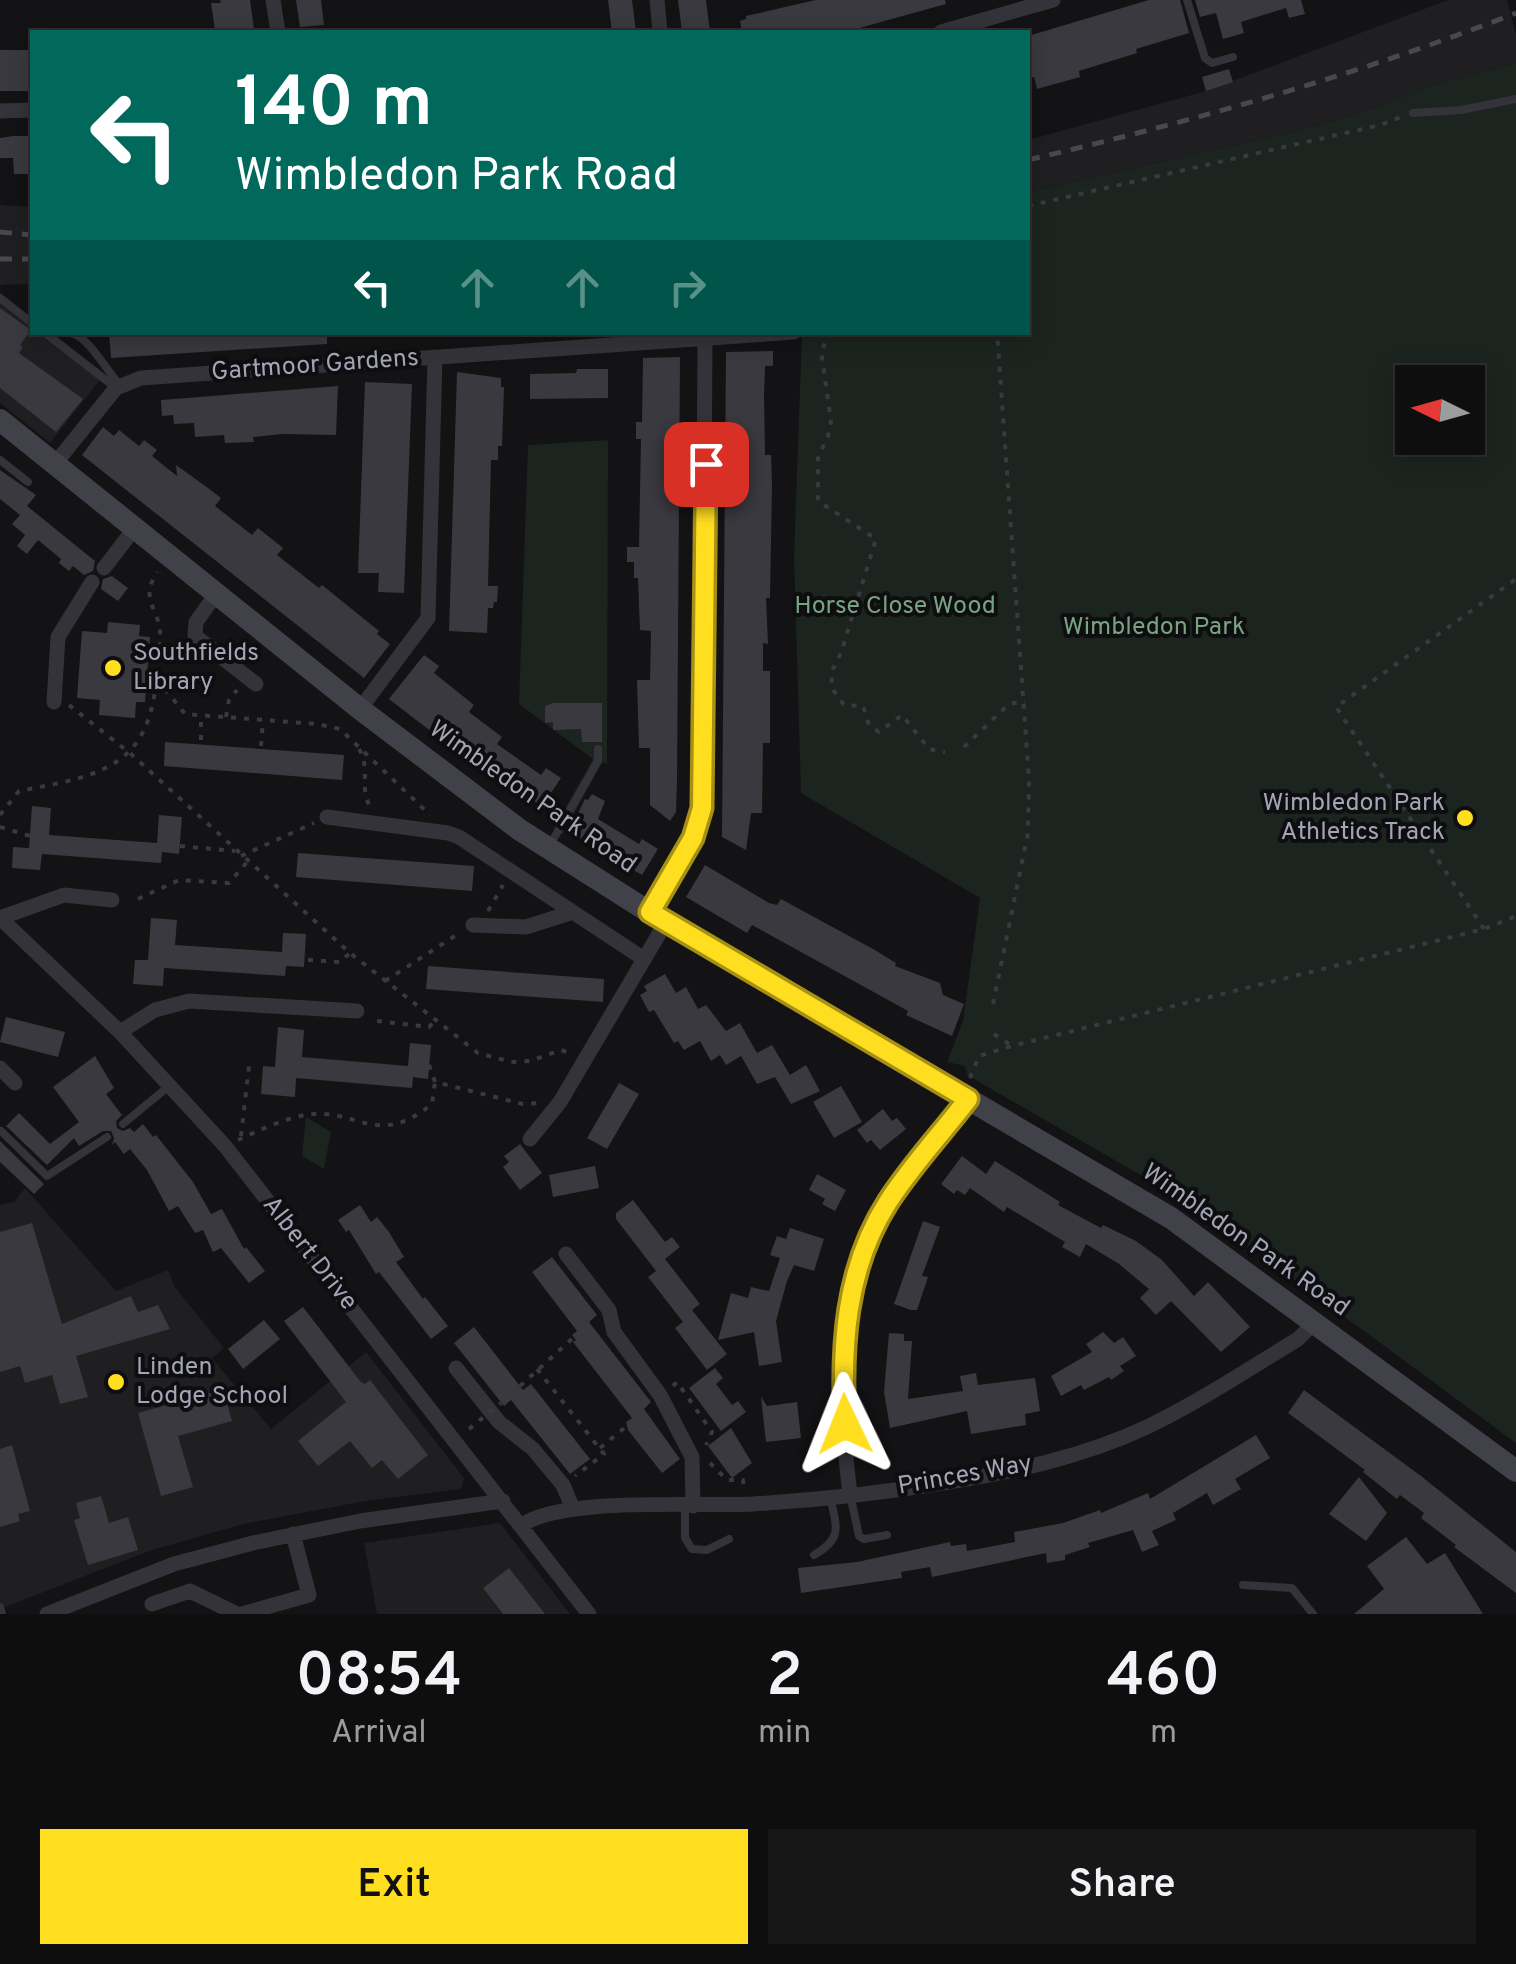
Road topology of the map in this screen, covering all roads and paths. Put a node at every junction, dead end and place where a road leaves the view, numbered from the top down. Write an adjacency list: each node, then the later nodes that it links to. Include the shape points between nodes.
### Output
1 (273, 0): 5 (street)
2 (657, 0): 6 (street)
3 (1053, 0): 7 (street)
4 (1188, 0): 8 (lane, via 1204,58)
5 (278, 30)
6 (660, 30)
7 (948, 30)
8 (1233, 57)
9 (1516, 99): 12 (lane)
10 (30, 110): 11 (street)
11 (0, 111)
12 (1409, 114): 13 (path)
13 (1030, 206)
14 (0, 298): 15 (lane)
15 (30, 322)
16 (48, 335): 23 (lane)
17 (78, 335): 23 (lane)
18 (761, 335): 21 (street, Gartmoor Gardens)
19 (829, 335): 47 (path, via 821,351 831,421 818,458 818,501 876,539 831,687 844,705 863,706 879,732 902,715 929,750)
20 (997, 335): 36 (path)
21 (705, 340): 22 (street, Gartmoor Gardens); 65 (street, via 702,808)
22 (435, 357): 23 (street, Gartmoor Gardens, via 141,378); 38 (street, via 428,618)
23 (118, 386): 26 (street)
24 (0, 420): 26 (street, Wimbledon Park Road)
25 (0, 460): 27 (lane)
26 (54, 464): 28 (street, Wimbledon Park Road)
27 (28, 482)
28 (134, 529): 29 (street, Wimbledon Park Road); 30 (street)
29 (169, 556): 33 (street, Wimbledon Park Road); 34 (path, via 150,586 160,634)
30 (104, 568)
31 (1516, 579): 68 (path, via 1336,708)
32 (92, 582): 37 (street, via 58,637)
33 (216, 594): 35 (street, via 196,622 195,636); 38 (street, Wimbledon Park Road)
34 (156, 678): 39 (path, via 185,714); 48 (path, via 155,706)
35 (252, 680): 40 (path, via 229,700)
36 (1025, 701): 45 (path, via 1009,704); 73 (path, via 1028,832)
37 (54, 702): 48 (path, via 75,708)
38 (360, 709): 56 (street, Wimbledon Park Road)
39 (202, 715): 40 (path); 42 (path)
40 (226, 717): 41 (path)
41 (263, 720): 43 (path, via 340,729); 44 (path)
42 (201, 740)
43 (354, 741): 51 (path, via 367,771 364,798); 53 (path)
44 (261, 746)
45 (964, 747)
46 (598, 749): 56 (lane, via 598,761)
47 (945, 752)
48 (131, 754): 49 (path, via 86,776 19,791); 57 (path)
49 (0, 815)
50 (327, 818): 51 (street); 58 (path)
51 (383, 825): 53 (street)
52 (0, 826): 54 (path)
53 (448, 833): 60 (street)
54 (30, 836)
55 (180, 846): 57 (path)
56 (548, 848): 65 (street, Wimbledon Park Road)
57 (235, 850): 58 (path)
58 (241, 856): 59 (path)
59 (247, 862): 61 (path, via 229,883 179,880); 69 (path)
60 (505, 869): 63 (street); 67 (path, via 491,909)
61 (138, 899)
62 (112, 900): 66 (street, via 64,895)
63 (570, 913): 67 (street, via 526,928); 70 (street)
64 (1516, 916): 68 (path)
65 (658, 917): 70 (street); 87 (street, Wimbledon Park Road)
66 (0, 918): 77 (street, Albert Drive)
67 (473, 925): 72 (path)
68 (1484, 929): 79 (path)
69 (350, 952): 71 (path, via 340,962); 72 (path)
70 (644, 959): 80 (street)
71 (308, 960)
72 (384, 981): 75 (path)
73 (993, 1004)
74 (357, 1012): 77 (street, via 189,1001 155,1010)
75 (436, 1020): 76 (path, via 429,1027); 80 (path, via 478,1053 511,1062 561,1050)
76 (377, 1021)
77 (120, 1032): 86 (street, Albert Drive)
78 (994, 1034): 79 (path)
79 (1012, 1046): 87 (path, via 978,1056)
80 (585, 1060): 88 (street)
81 (429, 1065): 84 (path)
82 (248, 1066): 92 (path)
83 (0, 1068): 85 (street)
84 (434, 1082): 88 (path, via 524,1104); 92 (path, via 432,1104 414,1119 381,1127 306,1114)
85 (15, 1083)
86 (169, 1086): 89 (lane); 94 (street, Albert Drive)
87 (969, 1089): 96 (street, Wimbledon Park Road, via 1172,1218); 110 (street, via 889,1200 855,1276 843,1360)
88 (560, 1102): 93 (street)
89 (123, 1124)
90 (1, 1131): 91 (lane, via 47,1176)
91 (106, 1137)
92 (241, 1138): 94 (path)
93 (530, 1139)
94 (224, 1146): 112 (street, Albert Drive)
95 (566, 1254): 101 (street)
96 (1314, 1322): 108 (street, Wimbledon Park Road); 110 (street, Princes Way, via 1274,1354 1109,1443 1025,1468)
97 (574, 1338): 99 (path)
98 (456, 1368): 109 (street, via 498,1422 534,1448)
99 (537, 1369): 100 (path); 105 (path)
100 (520, 1386)
101 (660, 1395): 106 (path, via 677,1382 712,1432); 114 (street, via 692,1456)
102 (502, 1403): 104 (path, bridge)
103 (628, 1425): 105 (path)
104 (469, 1429)
105 (600, 1448): 109 (path, via 604,1454)
106 (704, 1448)
107 (708, 1460): 113 (path, via 726,1480 743,1480)
108 (1516, 1471)
109 (563, 1486): 115 (street)
110 (850, 1494): 111 (street, Princes Way); 118 (lane, via 859,1536)
111 (830, 1496): 113 (street, Princes Way); 120 (lane, via 836,1536)
112 (503, 1501): 116 (street, Albert Drive); 117 (street)
113 (745, 1504): 114 (street, Princes Way)
114 (689, 1506): 115 (street, Princes Way); 119 (lane, via 685,1538 692,1549)
115 (572, 1509): 116 (street, Princes Way)
116 (522, 1525): 128 (street, Albert Drive)
117 (292, 1534): 121 (street); 123 (street)
118 (888, 1535)
119 (729, 1539)
120 (814, 1555)
121 (144, 1574): 124 (street); 125 (street)
122 (1242, 1585): 129 (lane, via 1292,1588)
123 (308, 1595): 126 (street); 127 (street)
124 (153, 1609): 126 (street, via 190,1591)
125 (51, 1613)
126 (240, 1614)
127 (313, 1614)
128 (590, 1614)
129 (1313, 1614)

